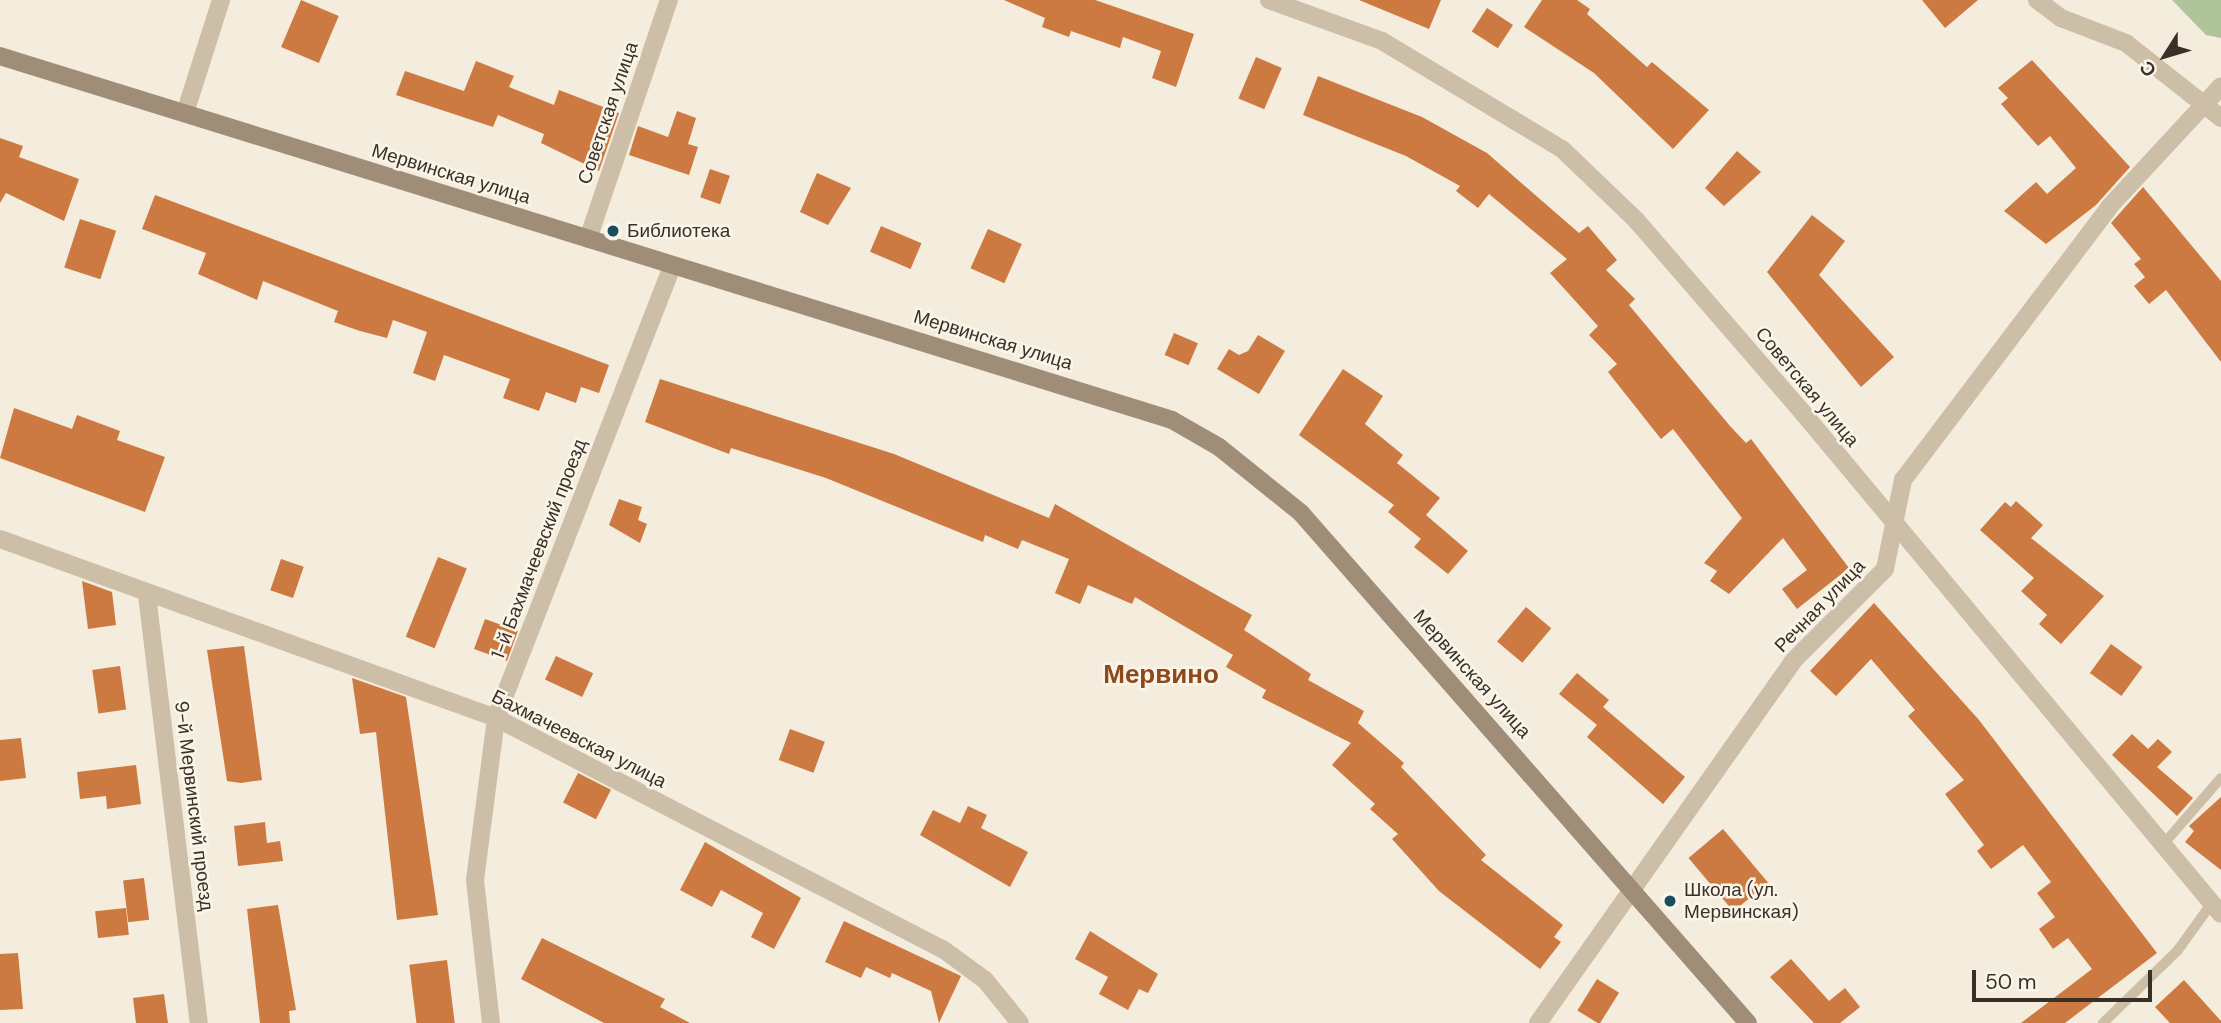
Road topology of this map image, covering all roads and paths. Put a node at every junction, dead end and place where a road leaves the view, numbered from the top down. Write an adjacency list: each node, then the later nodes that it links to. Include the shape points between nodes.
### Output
1 (221, 0): 8 (street)
2 (668, 0): 10 (street, Советская улица)
3 (1269, 0): 12 (street, Советская улица, via 1382,41 1562,149 1636,220)
4 (2037, 0): 7 (street, via 2061,18 2126,43)
5 (0, 56): 8 (street, Мервинская улица)
6 (2221, 86): 7 (street, Речная улица)
7 (2206, 102): 9 (street); 12 (street, Речная улица, via 2110,206 1903,480)
8 (185, 113): 10 (street, Мервинская улица)
9 (2221, 118)
10 (588, 239): 11 (street, Мервинская улица)
11 (672, 266): 15 (street, 1-й Бахмачеевский проезд); 18 (street, Мервинская улица, via 1117,398 1219,447 1301,513)
12 (1898, 527): 17 (street, Советская улица); 18 (street, Речная улица, via 1885,569 1793,662)
13 (0, 538): 14 (street, Бахмачеевская улица)
14 (146, 595): 15 (street, Бахмачеевская улица); 20 (street, 9-й Мервинский проезд)
15 (496, 718): 21 (street, 1-й Бахмачеевский проезд, via 475,880); 22 (street, Бахмачеевская улица, via 944,950 985,981)
16 (2221, 778): 17 (lane)
17 (2161, 846): 19 (street, Советская улица)
18 (1634, 889): 23 (street, Речная улица); 24 (street, Мервинская улица)
19 (2216, 909): 25 (lane)
20 (199, 1023)
21 (491, 1023)
22 (1020, 1023)
23 (1538, 1023)
24 (1748, 1023)
25 (2103, 1023)

